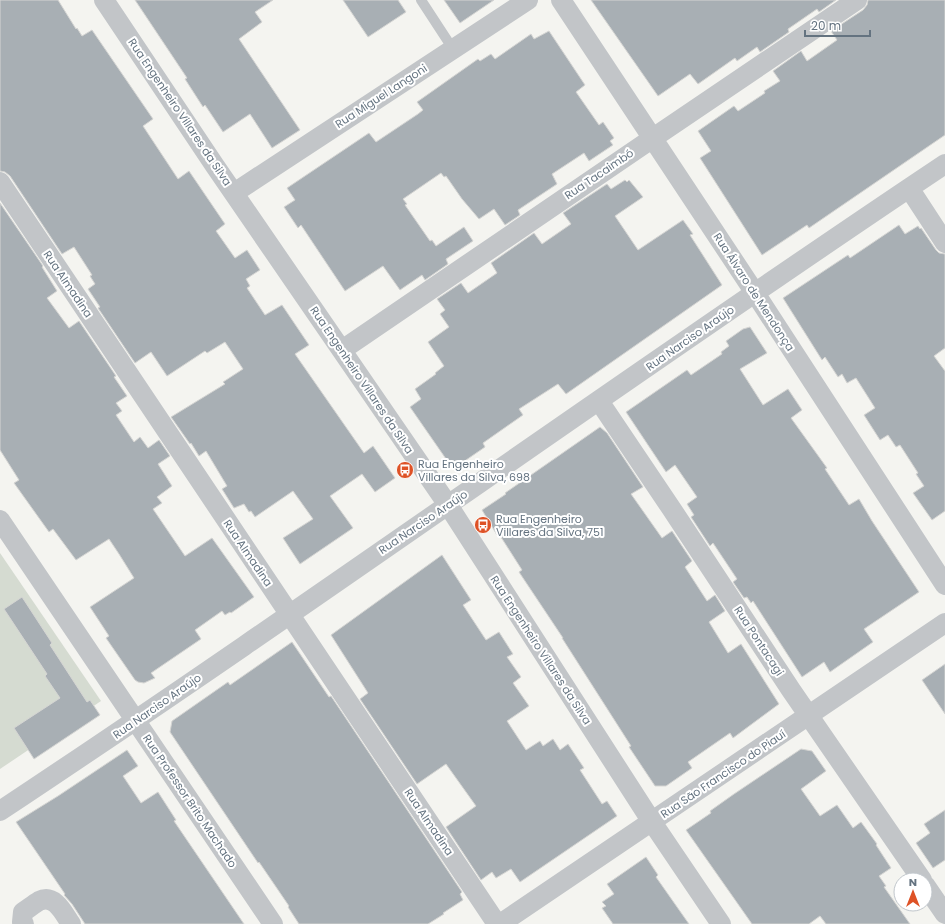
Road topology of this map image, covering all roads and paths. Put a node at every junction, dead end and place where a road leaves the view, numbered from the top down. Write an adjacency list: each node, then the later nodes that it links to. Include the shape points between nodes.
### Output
1 (104, 0): 11 (street, Rua Engenheiro Villares da Silva)
2 (421, 0): 6 (lane)
3 (528, 0): 6 (street, Rua Miguel Langoni)
4 (561, 0): 7 (street, Rua Álvaro de Mendonça)
5 (857, 0): 7 (street, Rua Tacaimbó)
6 (453, 49): 11 (street, Rua Miguel Langoni)
7 (653, 138): 13 (street, Rua Álvaro de Mendonça); 14 (street, Rua Tacaimbó)
8 (945, 164): 10 (street, Rua Narciso Araújo)
9 (0, 182): 19 (street, Rua Almadina)
10 (910, 188): 12 (street); 13 (street, Rua Narciso Araújo)
11 (234, 193): 14 (street, Rua Engenheiro Villares da Silva)
12 (945, 243)
13 (756, 293): 15 (street, Rua Narciso Araújo); 18 (street, Rua Álvaro de Mendonça)
14 (342, 350): 16 (street, Rua Engenheiro Villares da Silva)
15 (599, 401): 16 (street, Rua Narciso Araújo); 21 (street, Rua Pontacagi)
16 (448, 505): 19 (street, Rua Narciso Araújo); 24 (street, Rua Engenheiro Villares da Silva)
17 (0, 520): 22 (street, Rua Professor Brito Machado)
18 (945, 585)
19 (289, 614): 22 (street, Rua Narciso Araújo); 31 (street, Rua Almadina)
20 (945, 623): 21 (street, Rua São Francisco do Piauí)
21 (808, 715): 24 (street, Rua São Francisco do Piauí); 25 (street, Rua Pontacagi)
22 (136, 721): 23 (street, Rua Narciso Araújo); 30 (street, Rua Professor Brito Machado)
23 (0, 811)
24 (652, 822): 32 (street, Rua São Francisco do Piauí); 33 (street, Rua Engenheiro Villares da Silva)
25 (916, 872)
26 (933, 897): 27 (street)
27 (945, 914)
28 (24, 924): 29 (street, via 23,912 40,900 46,899 59,905)
29 (71, 924)
30 (273, 924)
31 (497, 924)
32 (500, 924)
33 (721, 924)

